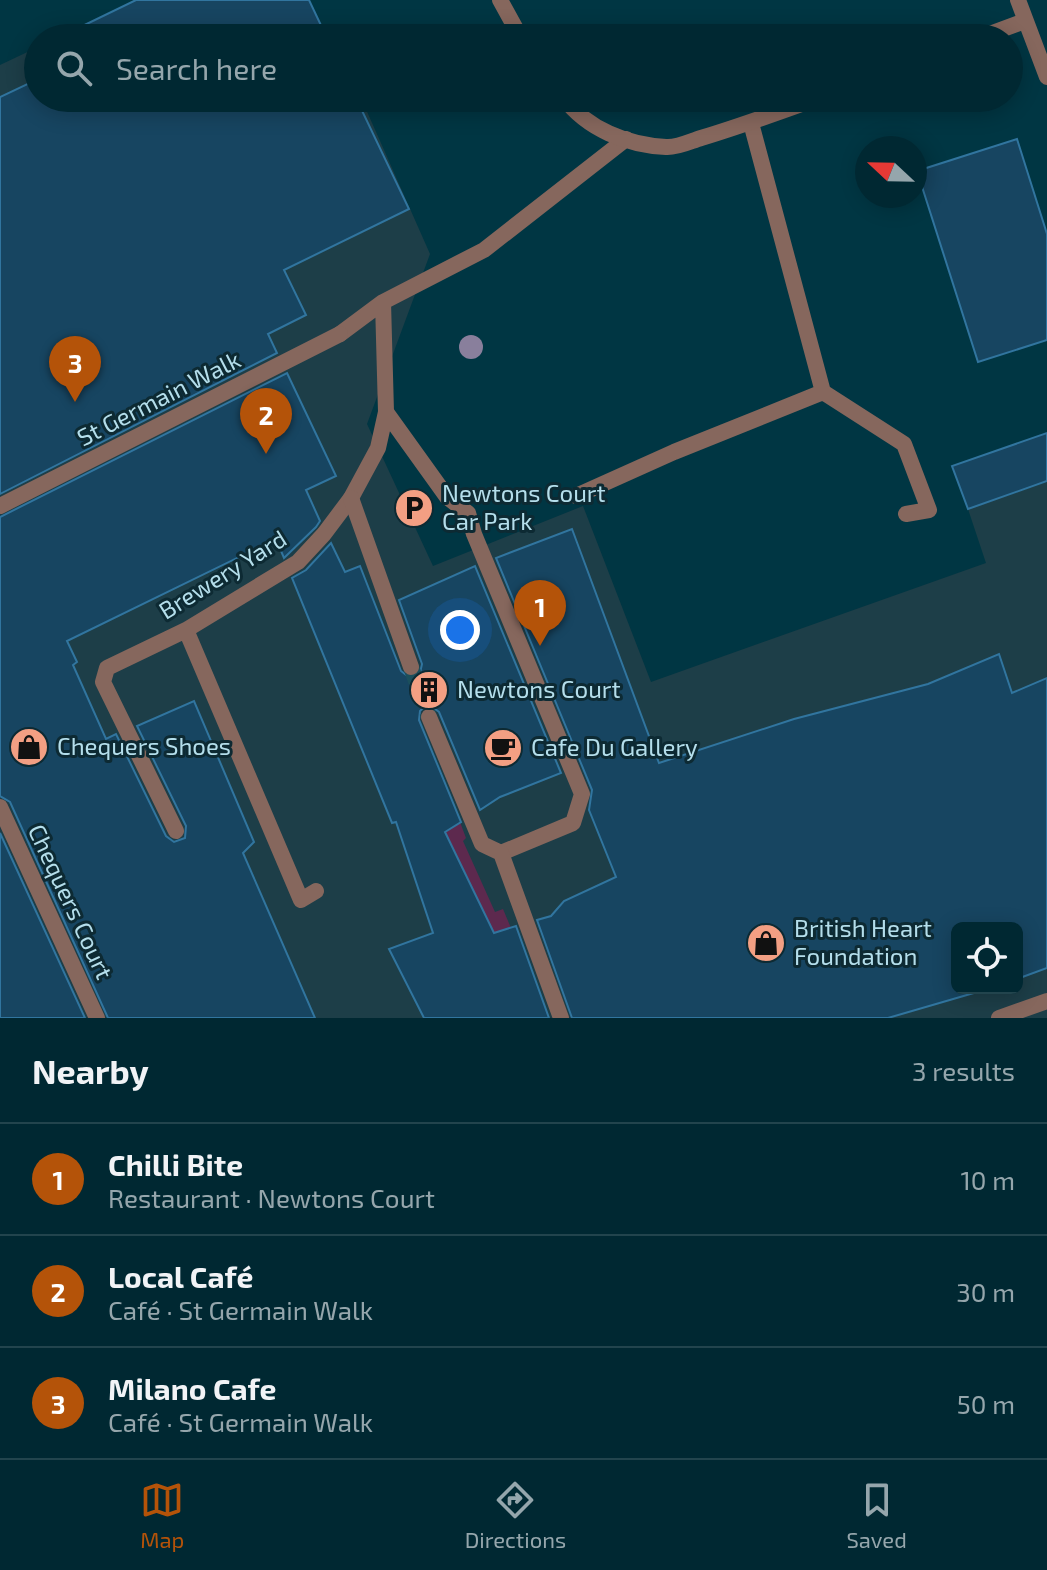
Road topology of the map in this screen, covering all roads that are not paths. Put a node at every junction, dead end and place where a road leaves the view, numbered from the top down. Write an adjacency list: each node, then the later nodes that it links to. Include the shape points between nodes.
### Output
1 (500, 0): 4 (street)
2 (1018, 0): 3 (street)
3 (1025, 21): 5 (street); 6 (street)
4 (513, 24)
5 (1017, 24)
6 (1047, 77)
7 (574, 112): 10 (street, via 598,129)
8 (780, 112): 9 (street)
9 (751, 123): 10 (street, via 668,148); 12 (street)
10 (626, 139): 11 (street, St Germain Walk, via 484,250)
11 (383, 302): 13 (street, Brewery Yard); 16 (street, St Germain Walk, via 340,334)
12 (823, 392): 14 (street); 17 (street, via 904,444 929,510)
13 (386, 412): 15 (street, Brewery Yard, via 378,448); 23 (street, via 447,497 468,513 582,794 573,823)
14 (576, 496)
15 (351, 498): 18 (street, Brewery Yard, via 298,562); 19 (street)
16 (0, 506)
17 (906, 514)
18 (186, 630): 22 (street, Brewery Yard, via 107,668 103,682); 24 (street, via 301,900)
19 (411, 667)
20 (429, 717): 23 (street, via 482,844)
21 (0, 807): 26 (street, Chequers Court)
22 (176, 831)
23 (501, 853): 27 (street)
24 (316, 891)
25 (1047, 1001): 28 (street)
26 (97, 1018)
27 (561, 1018)
28 (999, 1018)

